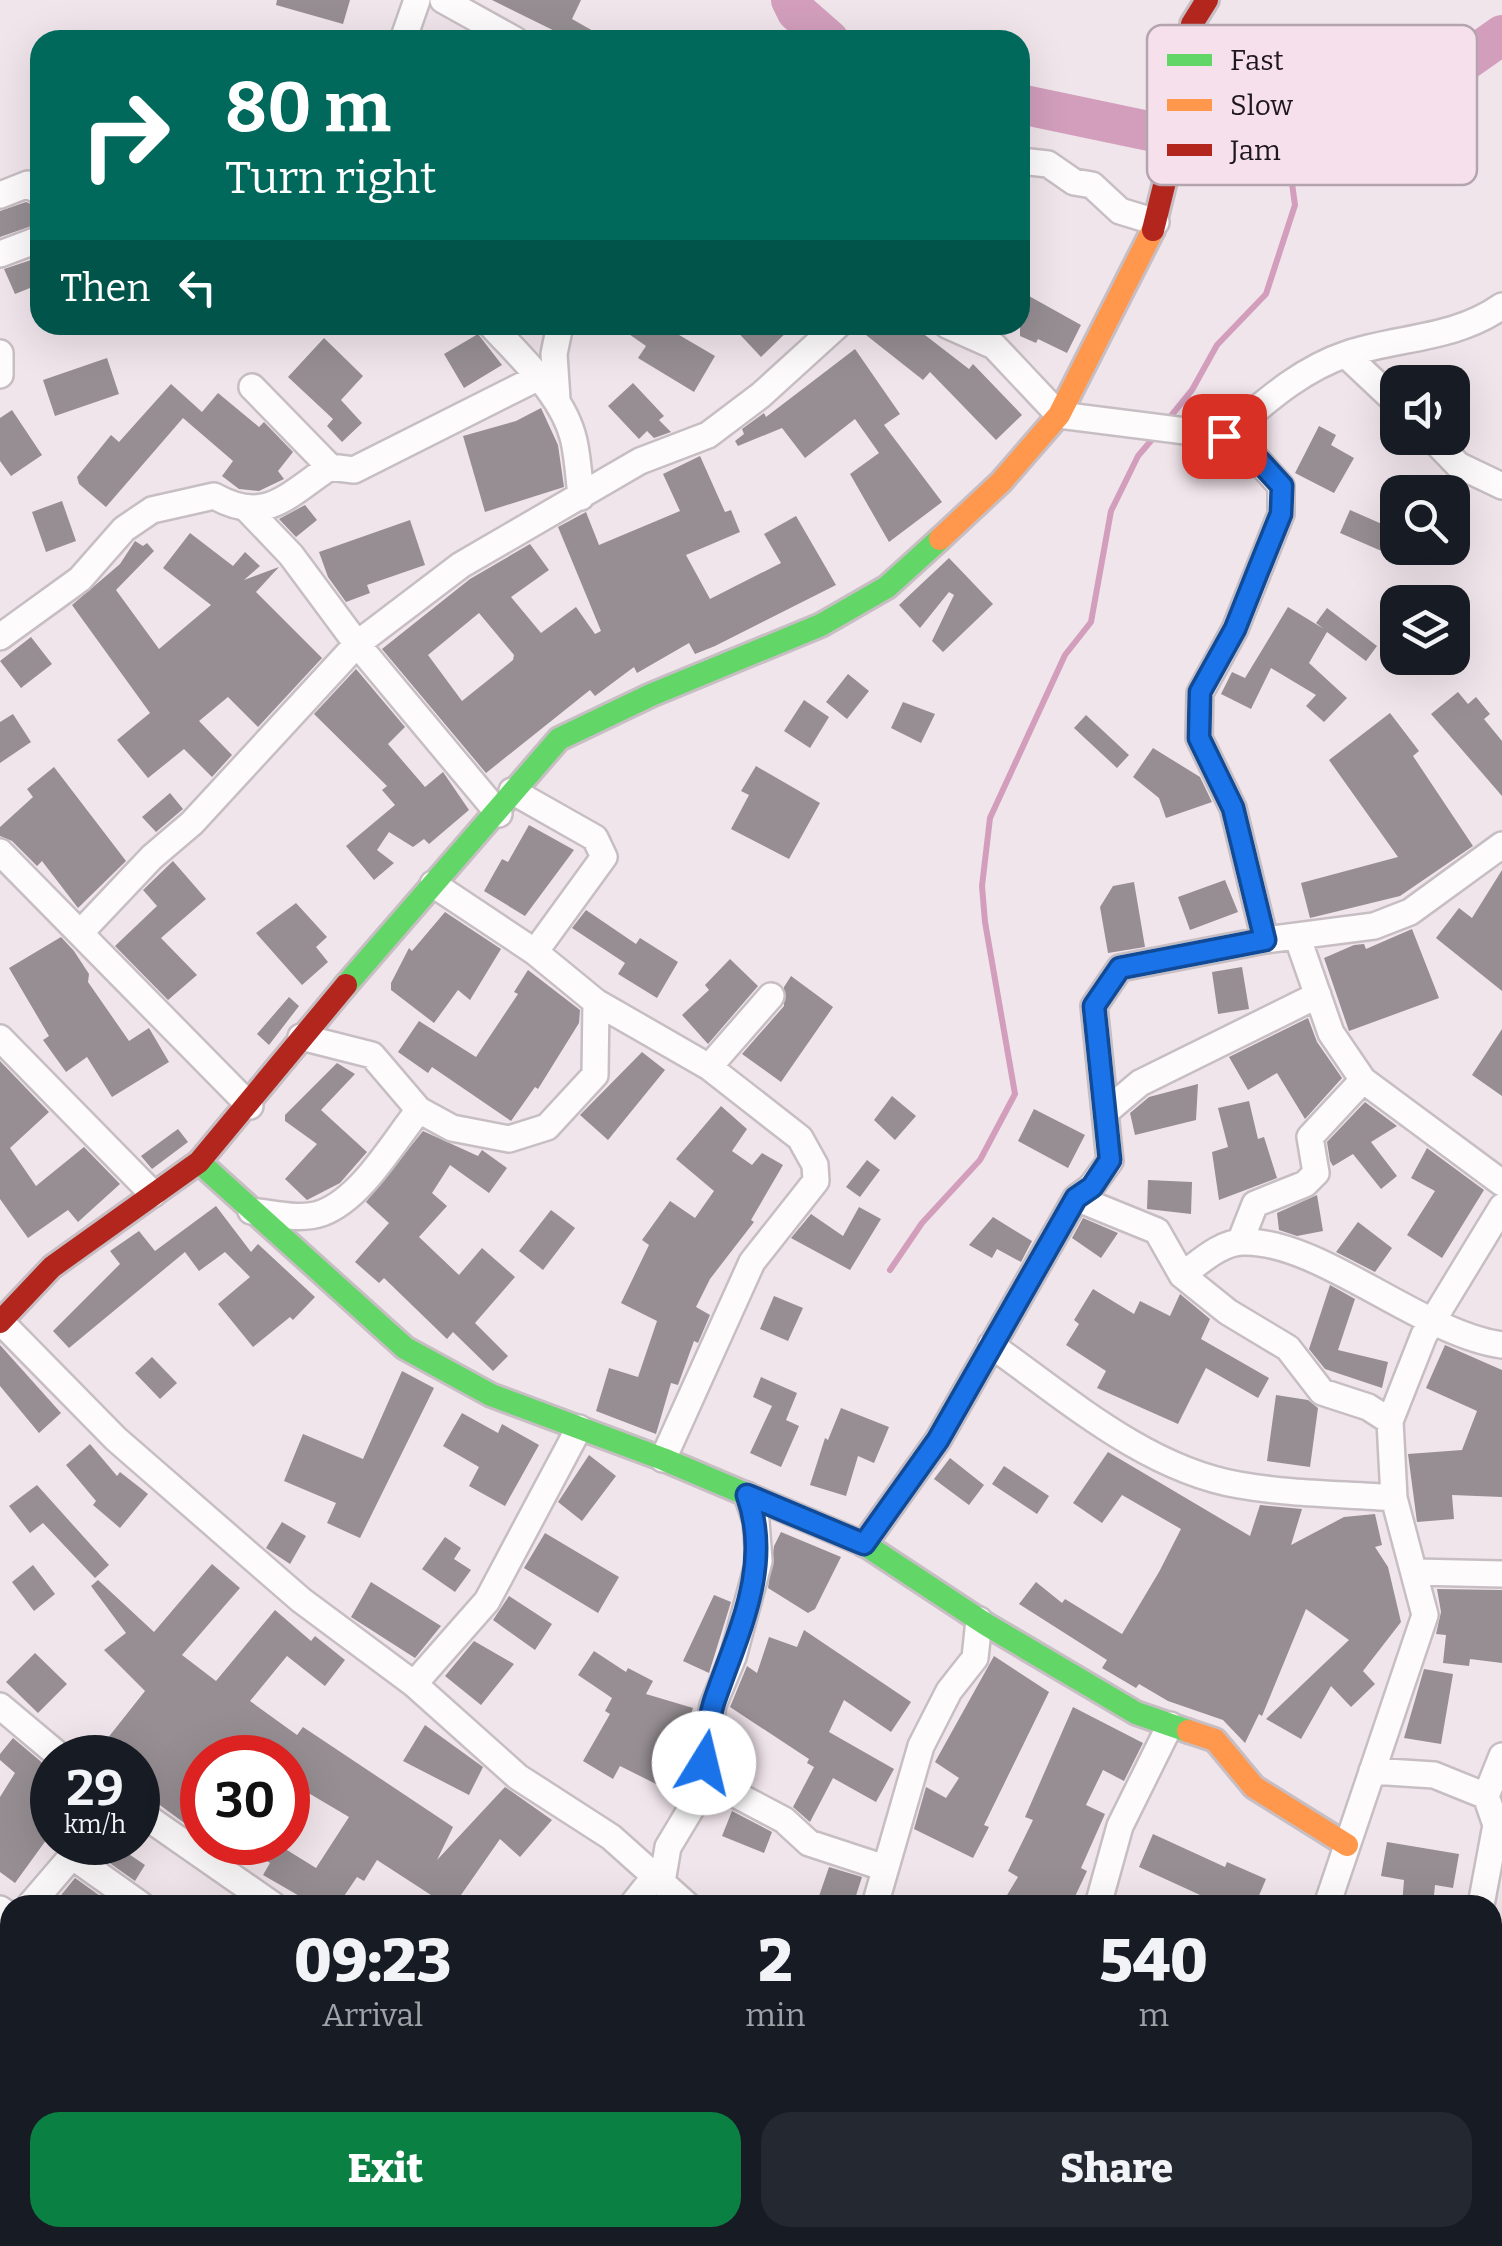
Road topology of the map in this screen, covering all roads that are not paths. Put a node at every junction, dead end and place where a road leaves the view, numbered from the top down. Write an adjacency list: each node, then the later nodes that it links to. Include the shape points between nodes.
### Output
1 (417, 0): 5 (street)
2 (442, 0): 6 (street)
3 (1207, 0): 4 (street)
4 (1192, 25)
5 (406, 30)
6 (496, 30)
7 (1030, 161): 11 (street, via 1092,185 1120,211)
8 (30, 185): 10 (street)
9 (1166, 185): 11 (street)
10 (0, 195)
11 (1156, 222): 26 (street)
12 (30, 243): 13 (street)
13 (0, 254)
14 (1502, 306): 20 (street, via 1462,328)
15 (500, 335): 22 (street)
16 (558, 335): 25 (street)
17 (827, 335): 31 (street, via 708,435 640,460)
18 (970, 335): 26 (street, via 994,346)
19 (0, 353): 21 (street)
20 (1346, 355): 24 (street); 27 (street, via 1300,374)
21 (0, 375)
22 (539, 377): 25 (street); 29 (street, via 367,466)
23 (252, 387): 29 (street)
24 (1380, 387)
25 (559, 408): 31 (street, via 574,438)
26 (1059, 415): 27 (street, via 1224,436); 35 (street, via 1000,482 887,587 821,626 559,739)
27 (1231, 430): 41 (street, via 1282,486 1281,514 1235,629 1200,692 1199,738 1233,808)
28 (1448, 455): 30 (street)
29 (330, 467): 32 (street, via 261,511)
30 (1502, 486)
31 (581, 497): 34 (street, via 461,565)
32 (248, 510): 33 (street, via 214,496 152,510 124,529 80,579); 34 (street)
33 (0, 637)
34 (357, 644): 35 (street); 39 (street, via 192,824)
35 (506, 802): 38 (street); 42 (street, via 595,838 604,857)
36 (1502, 845): 40 (street, via 1410,912 1374,926)
37 (0, 852): 39 (street)
38 (432, 884): 42 (street); 46 (street)
39 (81, 932): 50 (street)
40 (1297, 936): 41 (street); 43 (street)
41 (1265, 940): 52 (street, via 1120,968 1094,1006)
42 (535, 952): 45 (street)
43 (1318, 995): 49 (street, via 1331,1033); 52 (street, via 1140,1083)
44 (771, 996): 48 (street)
45 (596, 1002): 48 (street); 51 (street, via 594,1075 547,1127 509,1139 452,1128)
46 (301, 1037): 50 (street); 51 (street, via 372,1055)
47 (0, 1038): 55 (street)
48 (709, 1067): 67 (street, via 800,1138 816,1165 816,1180 752,1262)
49 (1363, 1080): 54 (street); 59 (street, via 1310,1137 1316,1172 1305,1184 1255,1204)
50 (250, 1106): 53 (street)
51 (420, 1110): 58 (street, via 344,1202 298,1216)
52 (1108, 1110): 56 (street, via 1110,1160)
53 (199, 1162): 55 (street); 58 (street)
54 (1502, 1183)
55 (153, 1194): 62 (street, via 52,1267)
56 (1076, 1198): 60 (street, via 1157,1231); 63 (street)
57 (1502, 1207): 61 (street)
58 (251, 1210): 66 (street, via 405,1348 491,1395)
59 (1240, 1242): 60 (street); 61 (street, via 1292,1250)
60 (1182, 1275): 65 (street, via 1288,1348 1322,1392)
61 (1433, 1319): 64 (street); 65 (street)
62 (0, 1322): 74 (street, via 116,1439 301,1600)
63 (991, 1345): 69 (street, via 1118,1434 1190,1472 1238,1485); 70 (street, via 938,1440)
64 (1502, 1345)
65 (1390, 1421): 69 (street)
66 (579, 1428): 67 (street); 74 (street, via 487,1601)
67 (663, 1459): 68 (street)
68 (747, 1495): 70 (street); 80 (street, via 759,1561 713,1706)
69 (1394, 1498): 71 (street)
70 (864, 1544): 73 (street)
71 (1416, 1572): 72 (street); 79 (street, via 1425,1615)
72 (1502, 1574)
73 (979, 1620): 76 (street, via 1136,1713); 87 (street, via 975,1658 921,1746)
74 (414, 1684): 88 (street, via 518,1777 611,1837)
75 (0, 1706): 77 (street)
76 (1170, 1726): 84 (street, via 1215,1740 1254,1786); 95 (street, via 1120,1826)
77 (35, 1735)
78 (1502, 1756): 81 (street)
79 (1372, 1770): 81 (street, via 1434,1775); 84 (street)
80 (700, 1792): 87 (street, via 731,1792 784,1820 809,1843); 88 (street)
81 (1486, 1796): 83 (street)
82 (160, 1826): 91 (street)
83 (1499, 1826): 97 (street)
84 (1348, 1845): 96 (street)
85 (65, 1865): 89 (street)
86 (95, 1865): 90 (street)
87 (886, 1868): 94 (street)
88 (658, 1879): 92 (street); 93 (street)
89 (39, 1895)
90 (130, 1895)
91 (259, 1895)
92 (642, 1895)
93 (676, 1895)
94 (878, 1895)
95 (1101, 1895)
96 (1330, 1895)
97 (1483, 1895)

